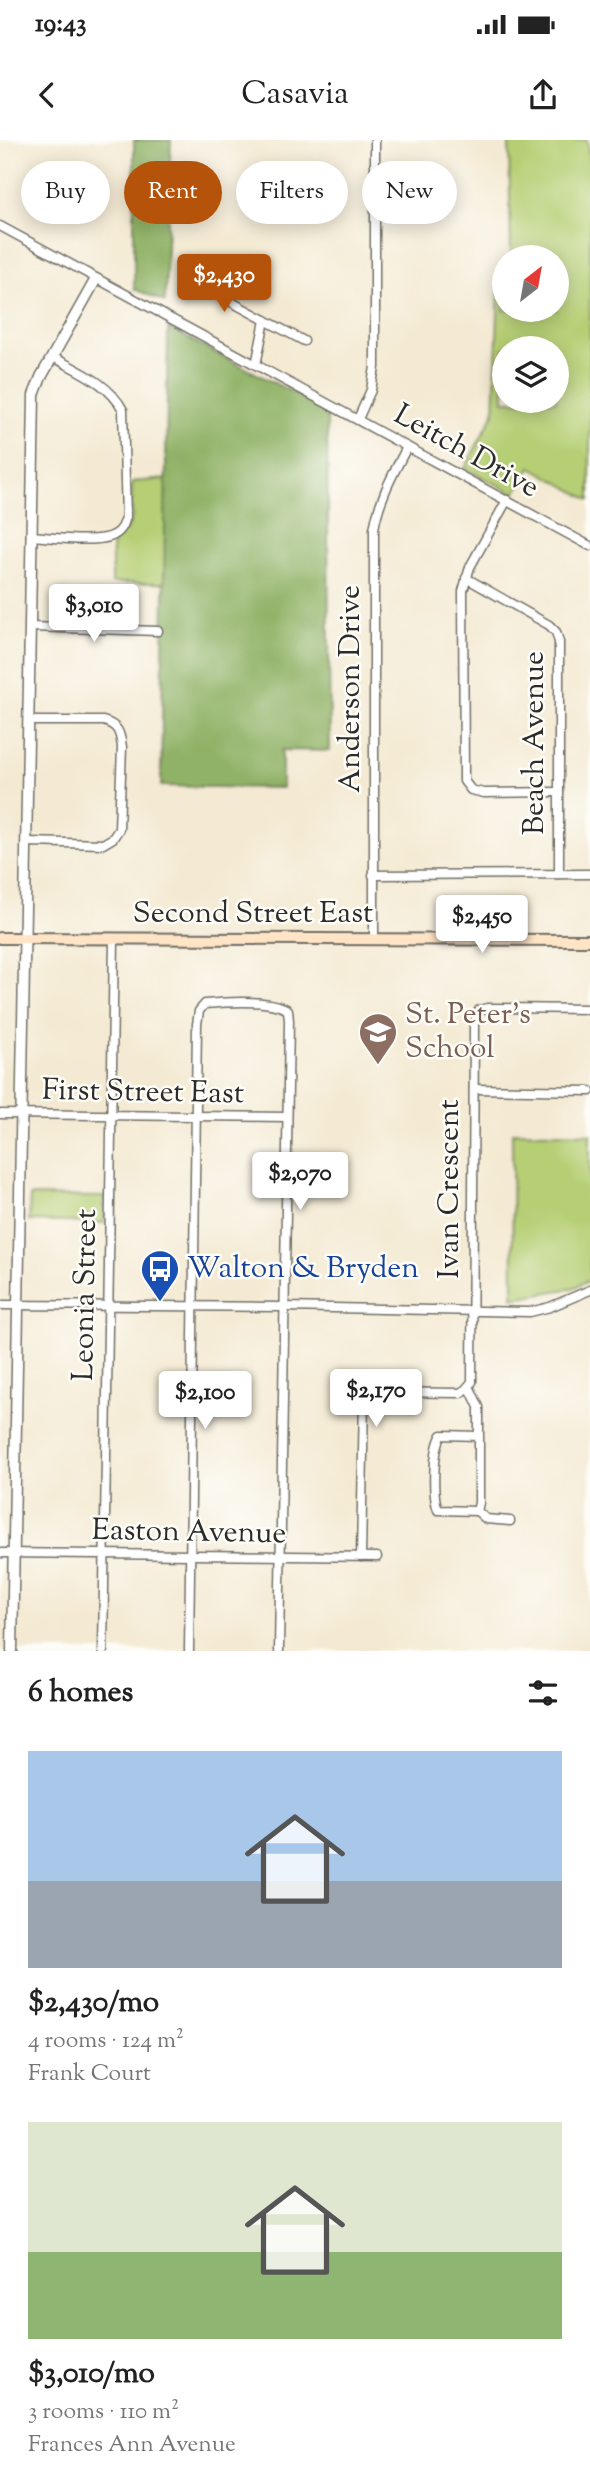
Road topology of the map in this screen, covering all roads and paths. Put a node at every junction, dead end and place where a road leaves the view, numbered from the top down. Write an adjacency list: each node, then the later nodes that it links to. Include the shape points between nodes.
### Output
1 (375, 140): 9 (street, via 375,367)
2 (0, 226): 3 (street, Leitch Drive)
3 (96, 279): 7 (street); 8 (street, Leitch Drive)
4 (196, 283): 5 (street)
5 (265, 320): 6 (street); 8 (street)
6 (304, 341)
7 (52, 357): 12 (street, via 34,395); 12 (street, via 107,387 123,410 124,527 101,539)
8 (256, 365): 9 (street, Leitch Drive)
9 (358, 419): 10 (street, Leitch Drive)
10 (407, 447): 11 (street, Leitch Drive); 22 (street, Anderson Drive, via 383,493 374,530)
11 (507, 500): 13 (street, Leitch Drive); 14 (street)
12 (31, 536): 15 (street)
13 (590, 546)
14 (466, 578): 18 (street, Beach Avenue, via 556,632); 18 (street, via 464,781 471,790 484,793)
15 (30, 628): 16 (street); 17 (street)
16 (158, 631)
17 (29, 721): 19 (street); 19 (street, via 114,724 122,747 119,830 113,838 103,844)
18 (559, 792): 20 (street, Beach Avenue)
19 (27, 842): 24 (street)
20 (559, 874): 21 (street); 22 (street)
21 (590, 874)
22 (373, 875): 26 (street, Anderson Drive)
23 (0, 938): 24 (main road, Second Street East)
24 (23, 938): 25 (main road, Second Street East); 32 (street)
25 (114, 939): 26 (main road, Second Street East); 33 (street, Leonia Street)
26 (374, 939): 27 (main road, Second Street East)
27 (590, 940)
28 (590, 1009): 29 (street, Ivan Crescent, via 480,1010 474,1024)
29 (474, 1089): 30 (street); 42 (street, Ivan Crescent)
30 (590, 1091)
31 (0, 1114): 32 (street, First Street East)
32 (21, 1114): 33 (street, First Street East); 38 (street)
33 (111, 1115): 34 (street, First Street East); 39 (street, Leonia Street)
34 (196, 1115): 35 (street, First Street East); 35 (street, via 199,1012 205,1004 279,1004 288,1010); 40 (street)
35 (286, 1117): 41 (street)
36 (590, 1290): 42 (street, via 530,1312)
37 (0, 1305): 38 (street)
38 (18, 1305): 39 (street); 48 (street)
39 (108, 1306): 40 (street); 49 (street, Leonia Street)
40 (192, 1307): 41 (street); 50 (street)
41 (284, 1307): 42 (street); 51 (street)
42 (472, 1311): 43 (street, Ivan Crescent)
43 (469, 1386): 44 (street, via 480,1407); 52 (street, via 460,1393 373,1392 364,1399)
44 (479, 1436): 45 (street); 45 (street, via 442,1435 437,1444 435,1501 438,1510)
45 (477, 1511): 46 (street, via 486,1519)
46 (510, 1521)
47 (0, 1553): 48 (street, Easton Avenue)
48 (14, 1553): 49 (street, Easton Avenue); 54 (street)
49 (105, 1554): 50 (street, Easton Avenue); 55 (street, Leonia Street)
50 (189, 1555): 51 (street, Easton Avenue); 56 (street)
51 (279, 1558): 52 (street, Easton Avenue); 57 (street)
52 (361, 1558): 53 (street, Easton Avenue)
53 (377, 1558)
54 (12, 1651)
55 (103, 1651)
56 (189, 1651)
57 (279, 1651)

